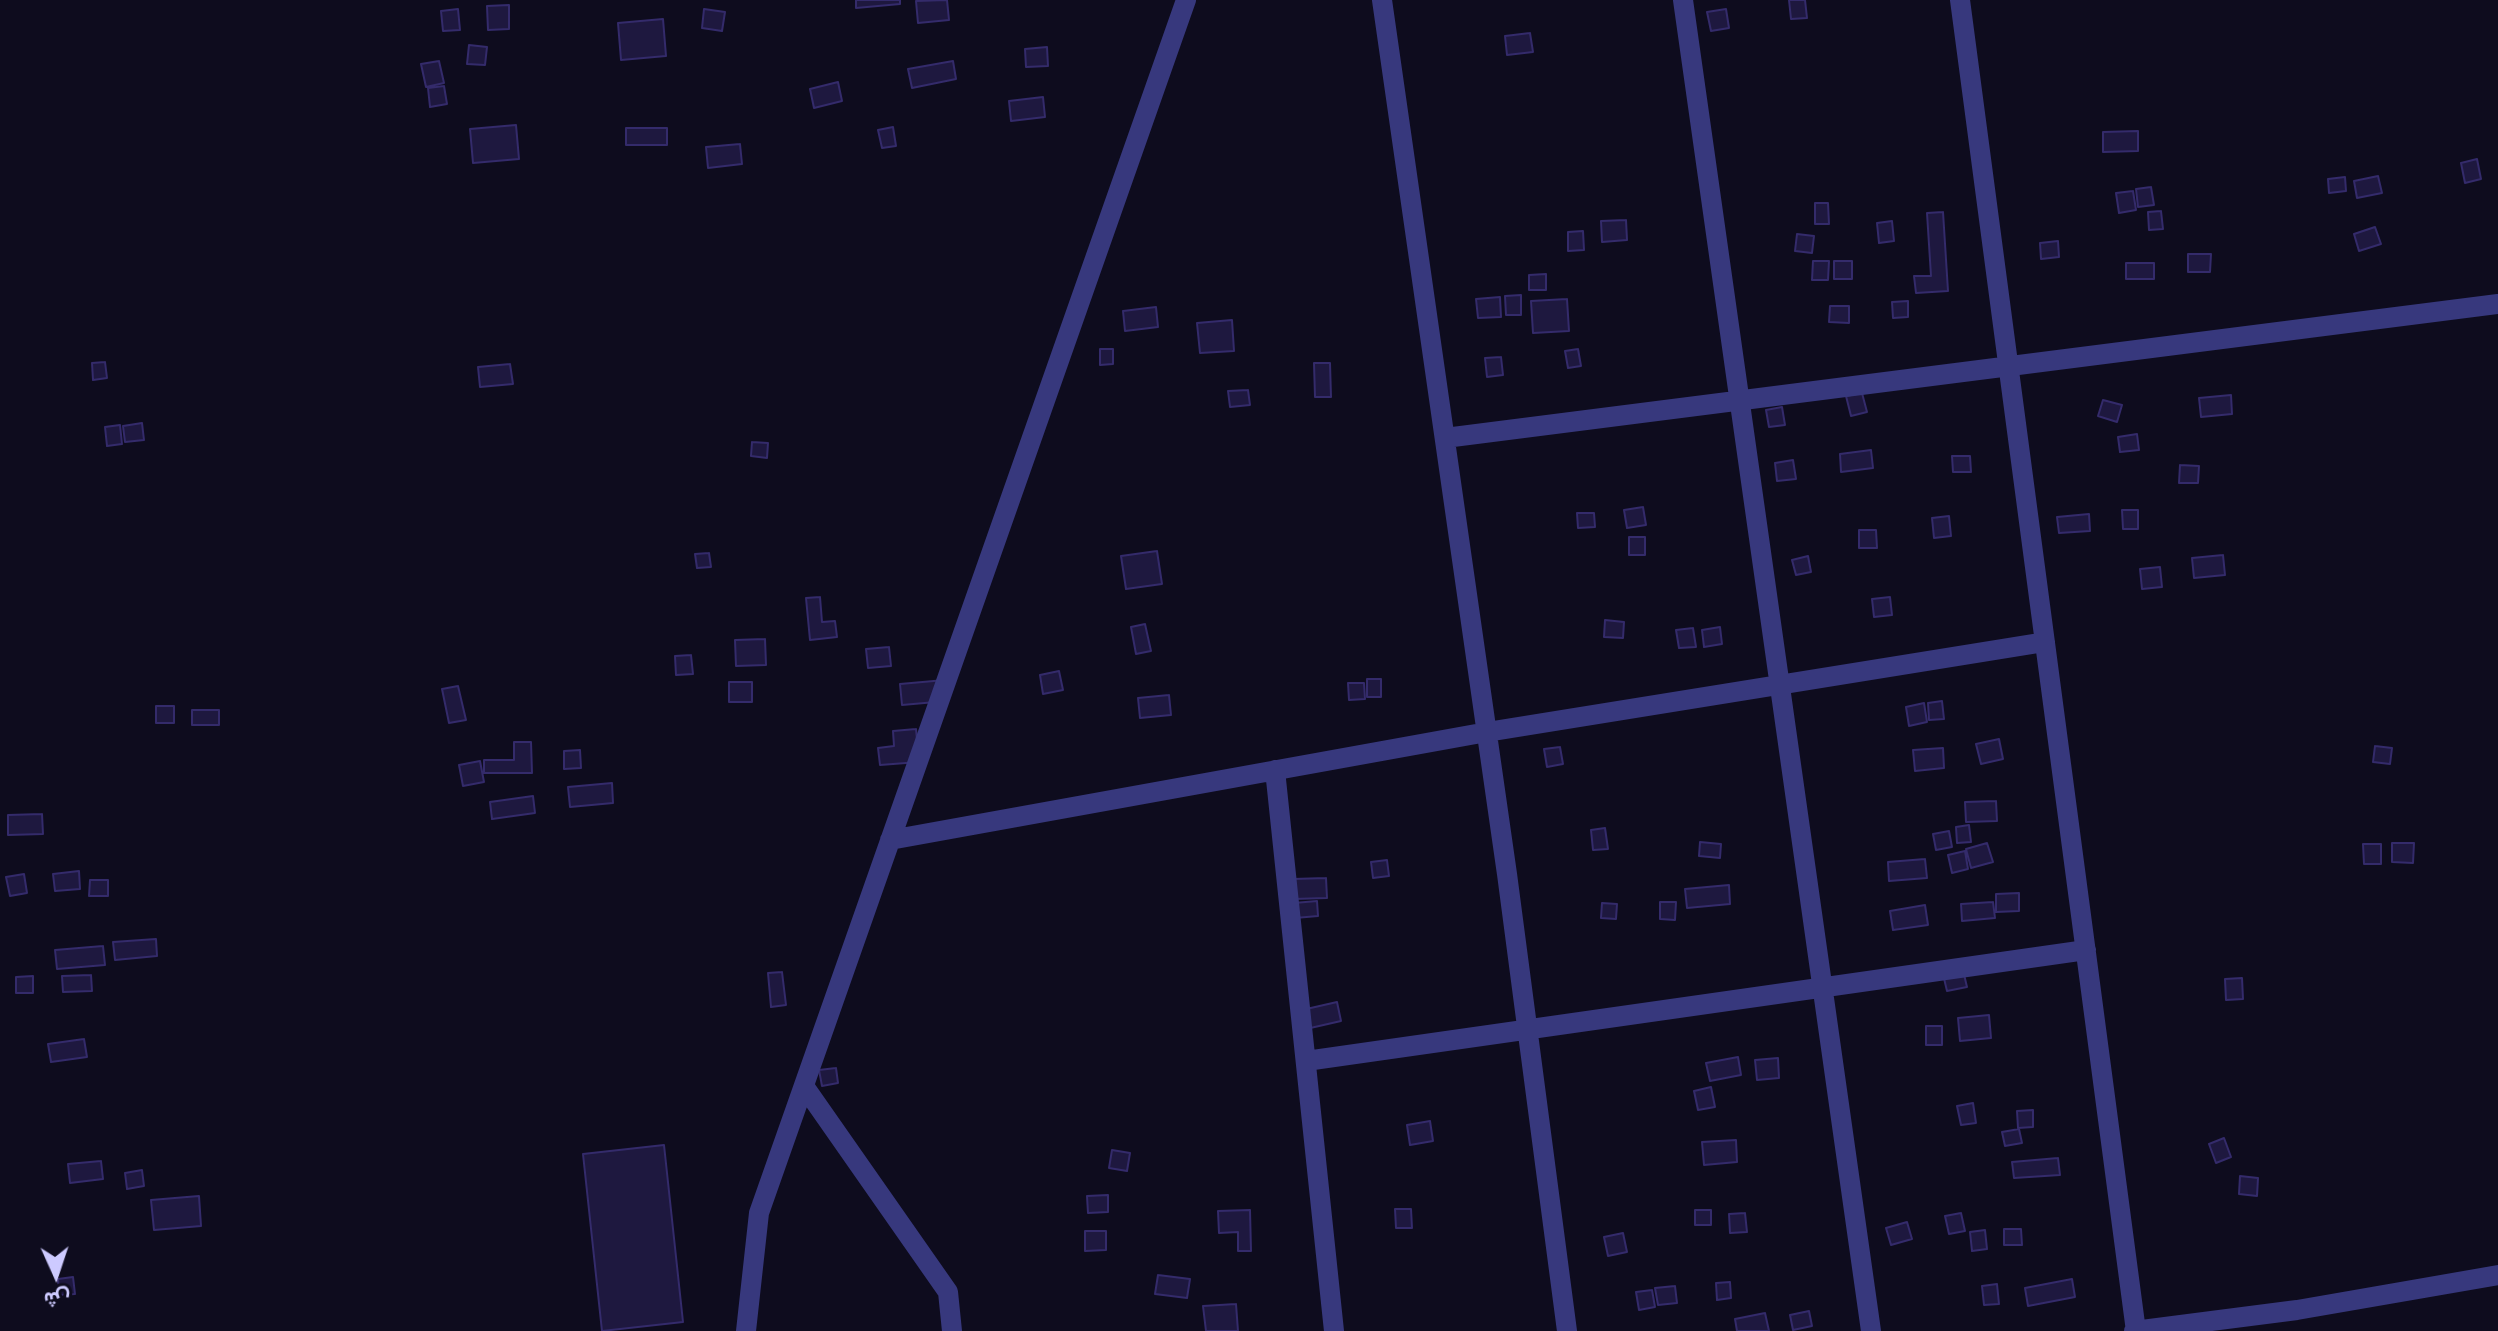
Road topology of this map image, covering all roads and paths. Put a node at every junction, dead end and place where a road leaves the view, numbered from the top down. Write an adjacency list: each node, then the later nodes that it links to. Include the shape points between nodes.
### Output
1 (1186, 0): 13 (street)
2 (1382, 0): 8 (street)
3 (1683, 0): 7 (street)
4 (1960, 0): 6 (street)
5 (2498, 304): 6 (street)
6 (2009, 366): 7 (street); 9 (street)
7 (1739, 400): 8 (street); 10 (street)
8 (1445, 438): 11 (street)
9 (2045, 642): 10 (street); 14 (street)
10 (1780, 685): 11 (street); 15 (street)
11 (1487, 732): 12 (street); 16 (street)
12 (1275, 770): 13 (street); 17 (street)
13 (890, 840): 18 (street)
14 (2086, 950): 15 (street); 25 (street)
15 (1823, 988): 16 (street); 24 (street)
16 (1527, 1030): 17 (street); 23 (street)
17 (1306, 1061): 22 (street)
18 (804, 1086): 20 (street, via 759,1213); 21 (street, via 948,1292)
19 (2498, 1275): 25 (street)
20 (746, 1331)
21 (952, 1331)
22 (1334, 1331)
23 (1567, 1331)
24 (1871, 1331)
25 (2136, 1331)

